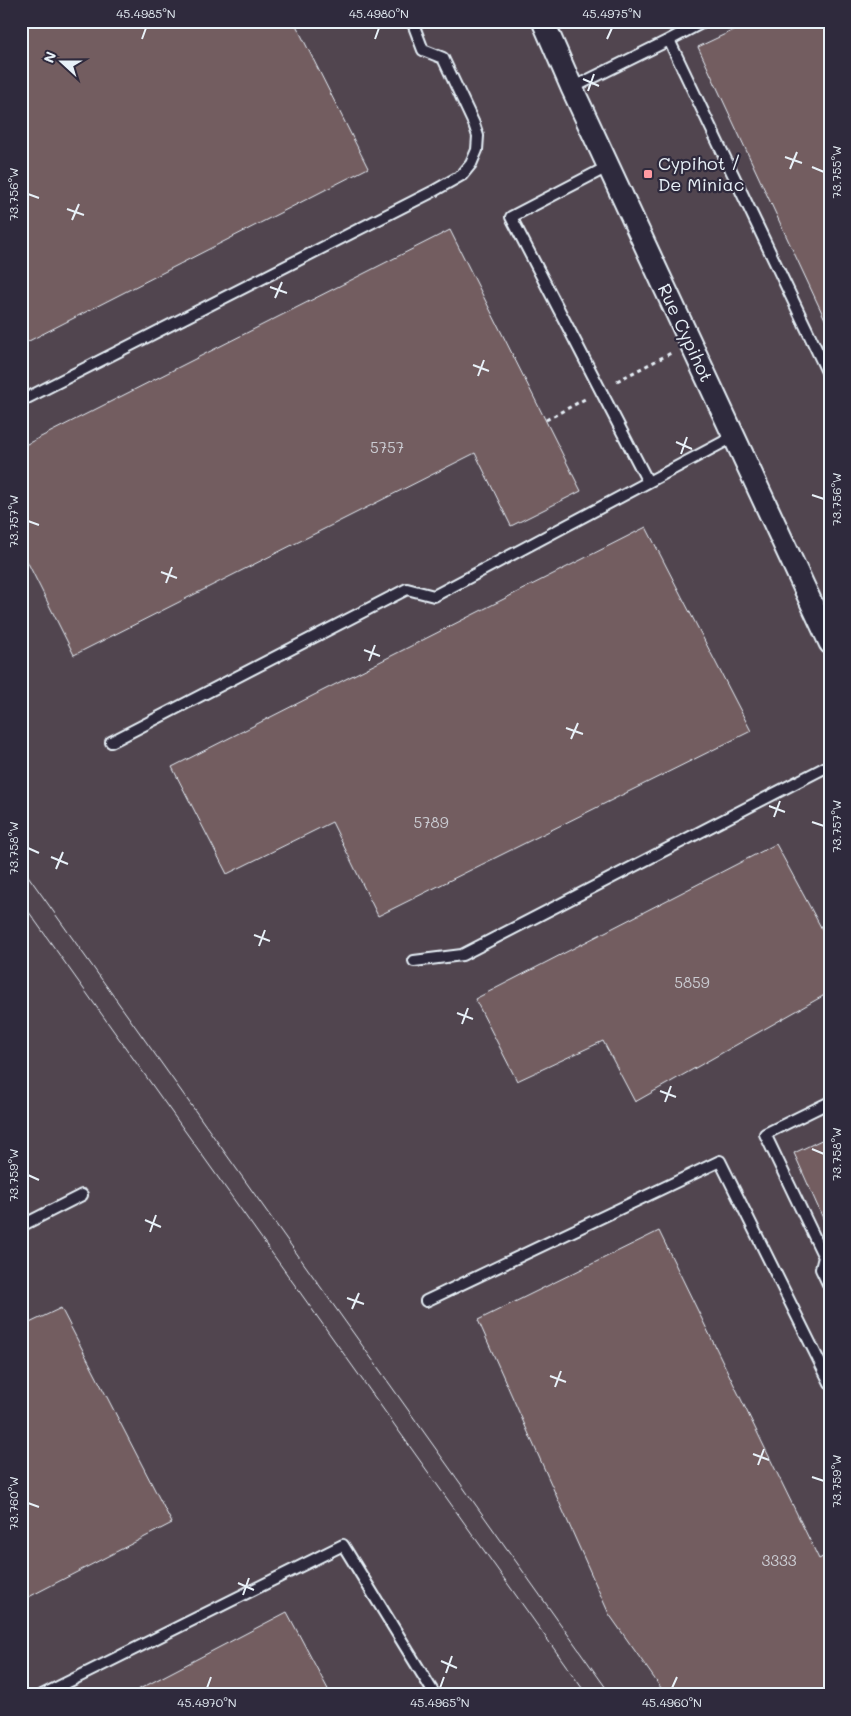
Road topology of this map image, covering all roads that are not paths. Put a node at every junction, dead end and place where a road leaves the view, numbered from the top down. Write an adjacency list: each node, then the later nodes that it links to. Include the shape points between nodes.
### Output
1 (412, 21): 8 (lane, via 423,50 443,58 478,136 477,150 462,175)
2 (543, 21): 5 (street, Rue Cypihot)
3 (705, 21): 4 (lane)
4 (669, 40): 5 (lane); 7 (lane)
5 (572, 88): 6 (street, Rue Cypihot)
6 (608, 166): 9 (street, Rue Cypihot); 10 (lane, via 511,217)
7 (830, 378)
8 (21, 401)
9 (733, 437): 10 (lane); 11 (street, Rue Cypihot)
10 (648, 482): 12 (lane, via 434,596 407,588)
11 (830, 643)
12 (111, 742)
13 (830, 766): 14 (lane, via 462,955)
14 (414, 961)
15 (830, 1102): 18 (lane, via 765,1134 824,1256 821,1269)
16 (82, 1194): 17 (lane)
17 (21, 1226)
18 (830, 1288)
19 (426, 1301): 20 (lane, via 720,1162)
20 (830, 1382)
21 (42, 1695): 22 (lane, via 343,1545)
22 (435, 1695)

